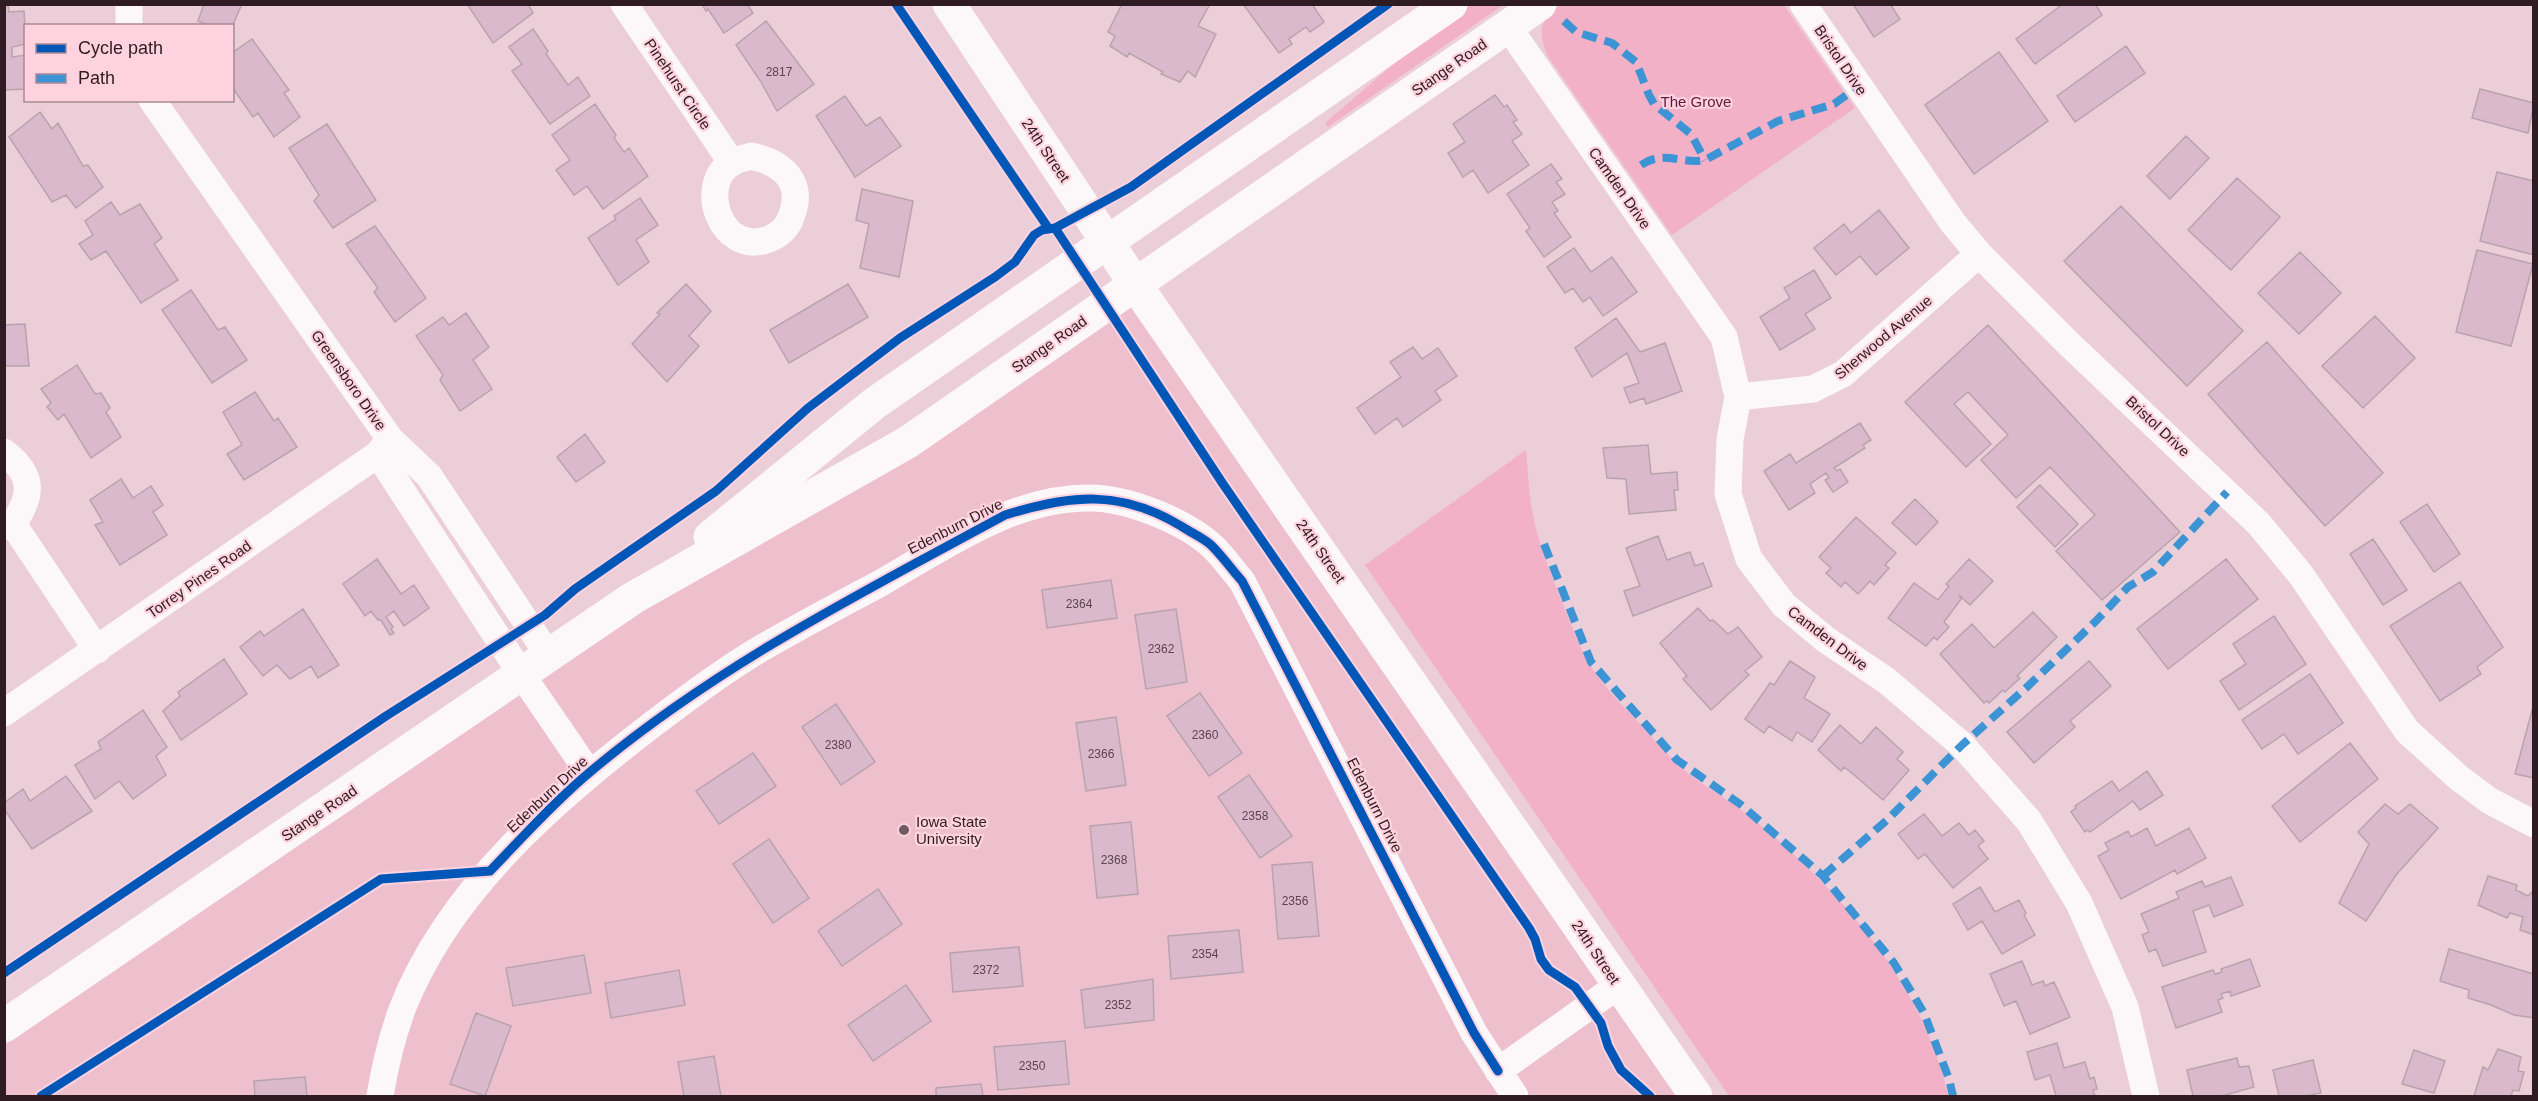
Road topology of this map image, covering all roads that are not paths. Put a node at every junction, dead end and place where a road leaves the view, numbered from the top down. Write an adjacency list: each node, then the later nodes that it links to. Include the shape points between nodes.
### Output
1 (129, 4): 7 (street)
2 (624, 4): 10 (street, Pinehurst Circle)
3 (949, 4): 11 (main road, 24th Street)
4 (1451, 4): 11 (main road, Stange Road)
5 (1540, 4): 8 (main road, Stange Road)
6 (1803, 4): 12 (street, Bristol Drive, via 1953,223)
7 (129, 24)
8 (1508, 27): 13 (main road, Stange Road); 14 (street, Camden Drive, via 1724,337)
9 (153, 102): 15 (street, Greensboro Drive)
10 (732, 163)
11 (1107, 242): 13 (main road, 24th Street); 18 (main road, Stange Road, via 875,403)
12 (1979, 254): 14 (street, Sherwood Avenue, via 1843,374 1812,389); 24 (street, Bristol Drive, via 2259,525 2301,575 2407,731 2490,801)
13 (1135, 284): 18 (main road, Stange Road, via 908,442); 25 (main road, 24th Street)
14 (1738, 397): 31 (street, Camden Drive, via 1730,439 1728,494 1749,559 1784,605 1825,639 1887,681 1962,744 2029,820 2079,903 2125,1006)
15 (384, 446): 19 (street, Torrey Pines Road); 20 (street, Greensboro Drive, via 429,476); 21 (street, Greensboro Drive)
16 (4, 452): 17 (street, via 20,464 27,484 26,505)
17 (9, 525): 19 (street)
18 (633, 598): 20 (main road, Stange Road)
19 (97, 650): 22 (street, Torrey Pines Road)
20 (549, 656): 21 (main road, Stange Road)
21 (522, 675): 23 (street, Greensboro Drive); 26 (main road, Stange Road)
22 (4, 714)
23 (589, 773): 27 (street, Edenburn Drive, via 691,695 765,646 1005,515 1045,503 1091,497 1131,503 1165,516 1211,545 1242,581 1473,1033); 28 (street, Edenburn Drive, via 476,885 434,946 404,1006)
24 (2534, 824)
25 (1619, 985): 27 (street); 30 (main road, 24th Street)
26 (4, 1026)
27 (1497, 1071): 29 (street, Edenburn Drive)
28 (380, 1096)
29 (1515, 1096)
30 (1696, 1096)
31 (2146, 1096)

